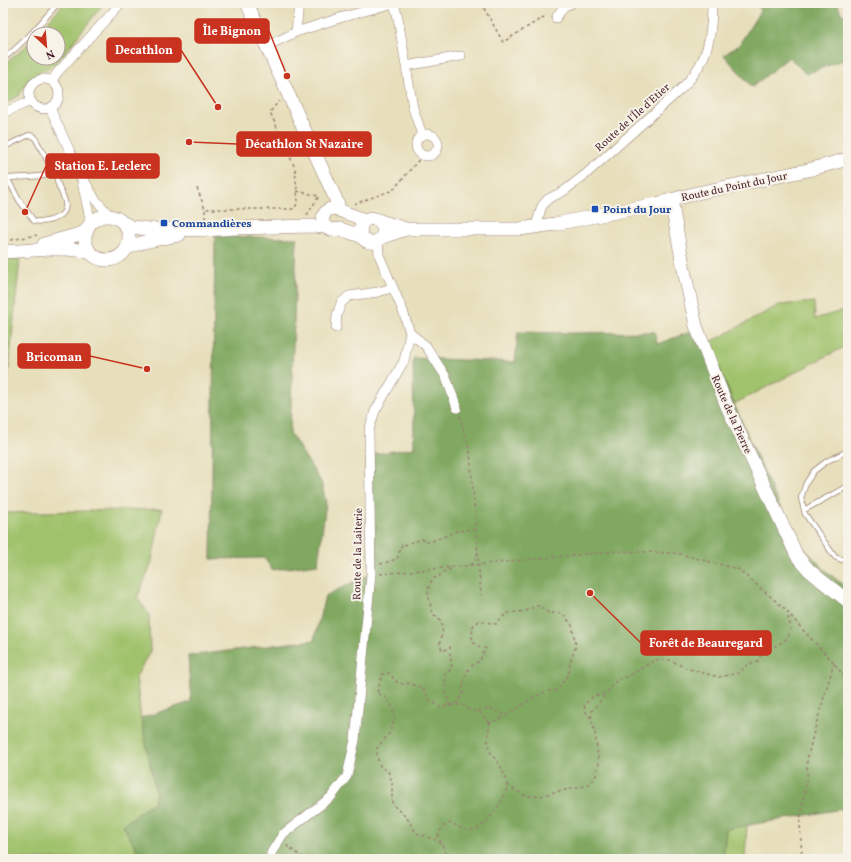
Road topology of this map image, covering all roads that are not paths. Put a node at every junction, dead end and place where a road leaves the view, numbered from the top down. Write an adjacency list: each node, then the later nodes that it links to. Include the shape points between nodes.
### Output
1 (58, 3): 12 (lane, via 39,26)
2 (120, 3): 14 (street, via 57,72)
3 (247, 3): 10 (main road)
4 (299, 3): 9 (street)
5 (394, 3): 9 (street); 13 (street)
6 (572, 3): 8 (street, via 564,6)
7 (712, 3): 31 (street, Route de l'Île d'Etier, via 707,49 697,71 680,90 586,174 548,199 542,206)
8 (556, 18)
9 (296, 32): 10 (street)
10 (267, 46): 26 (main road, via 332,193 329,199)
11 (461, 56): 13 (street)
12 (3, 59)
13 (406, 66): 18 (street, via 413,108)
14 (52, 81): 15 (street, via 42,79 32,85 29,95); 16 (street, via 59,90 59,96 55,105)
15 (32, 102): 16 (street, via 40,108); 17 (street)
16 (50, 108): 24 (street)
17 (3, 113)
18 (422, 135): 18 (street, via 429,134 437,142 437,149 433,155 426,157 417,151 417,140)
19 (3, 150): 21 (lane, via 29,135 34,136 51,167)
20 (848, 159): 25 (main road, Route du Point du Jour)
21 (49, 175): 22 (lane); 23 (lane)
22 (57, 175): 23 (lane, via 66,204 65,210 60,216 44,222 34,221); 24 (lane)
23 (5, 176)
24 (80, 176): 27 (street, via 95,199); 32 (street, via 90,219)
25 (671, 200): 31 (main road, Route du Point du Jour); 48 (main road, Route de la Pierre, via 696,326 726,404 797,556 809,570)
26 (332, 214): 28 (main road); 30 (main road, via 290,226); 33 (main road, via 332,230); 33 (main road, via 344,214 345,223)
27 (117, 220): 30 (main road, via 132,227 148,229); 32 (main road, via 103,217 95,220); 36 (main road, via 128,230)
28 (366, 220): 29 (main road, via 373,218); 35 (main road, via 362,223 360,231)
29 (380, 221): 34 (main road, Route du Point du Jour); 35 (main road, via 383,233)
30 (205, 226): 36 (main road, via 178,236 149,240)
31 (537, 227): 34 (main road, Route du Point du Jour)
32 (88, 228): 37 (main road, via 80,234); 39 (main road, via 86,238)
33 (340, 229): 35 (main road)
34 (406, 229): 35 (main road, Route du Point du Jour)
35 (372, 238): 40 (street, Route de la Laiterie, via 370,246 379,254)
36 (127, 248): 39 (main road, via 122,255 104,261)
37 (23, 250): 38 (main road); 39 (main road, via 68,249)
38 (3, 252)
39 (91, 252)
40 (392, 288): 41 (street, via 349,296 341,303); 42 (street, Route de la Laiterie)
41 (336, 328)
42 (410, 334): 43 (street, via 426,346 446,377); 49 (street, Route de la Laiterie, via 404,362 375,411 369,430 371,574 355,740 347,776 331,797 283,834 271,853)
43 (457, 408)
44 (848, 450): 46 (lane, via 814,471 806,483 801,498)
45 (848, 486): 46 (lane)
46 (804, 510): 47 (lane, via 804,514 835,557 842,560)
47 (848, 557)
48 (848, 601)
49 (271, 859)

